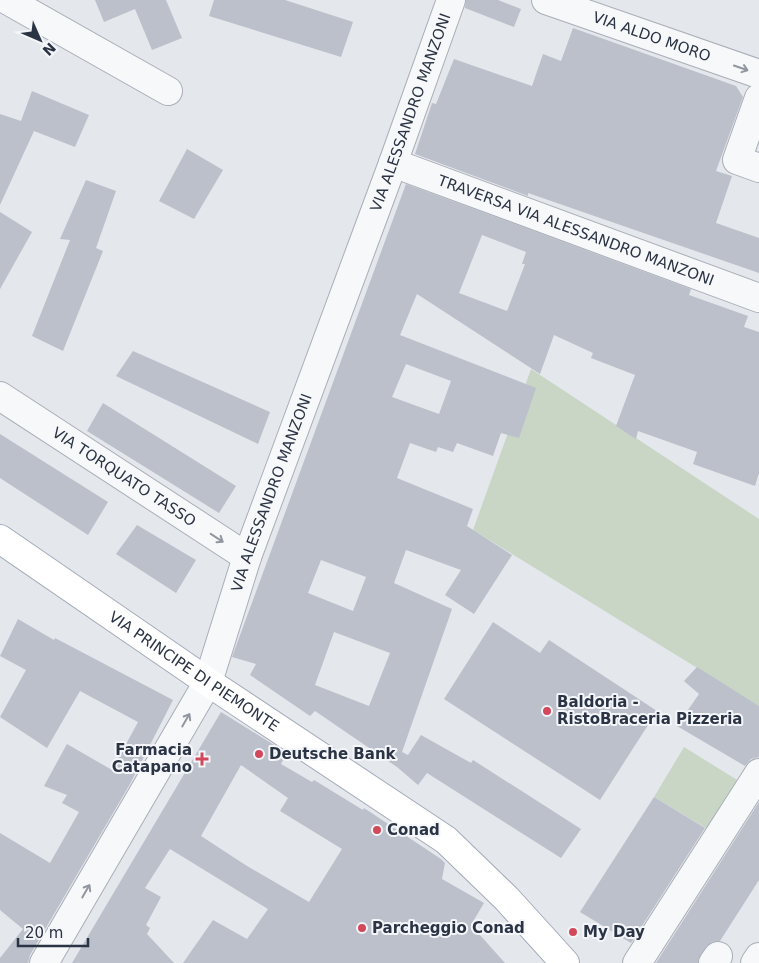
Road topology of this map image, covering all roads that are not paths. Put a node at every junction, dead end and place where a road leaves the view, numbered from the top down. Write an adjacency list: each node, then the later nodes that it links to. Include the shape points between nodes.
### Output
1 (7, 0): 5 (street)
2 (451, 0): 7 (street, VIA ALESSANDRO MANZONI)
3 (546, 0): 4 (street, VIA ALDO MORO, one-way to 4)
4 (759, 74)
5 (168, 91)
6 (759, 98): 8 (street, via 737,160)
7 (394, 164): 9 (street, TRAVERSA VIA ALESSANDRO MANZONI); 12 (street, VIA ALESSANDRO MANZONI)
8 (759, 168)
9 (759, 298)
10 (0, 396): 12 (street, VIA TORQUATO TASSO, one-way to 12)
11 (0, 539): 13 (main road, VIA PRINCIPE DI PIEMONTE)
12 (247, 557): 13 (street, VIA ALESSANDRO MANZONI)
13 (208, 682): 16 (street, VIA ALESSANDRO MANZONI, one-way to 13); 17 (main road, VIA PRINCIPE DI PIEMONTE, via 446,840 507,899)
14 (759, 773): 18 (street)
15 (759, 957): 19 (street)
16 (44, 963)
17 (565, 963)
18 (636, 963)
19 (755, 963)

